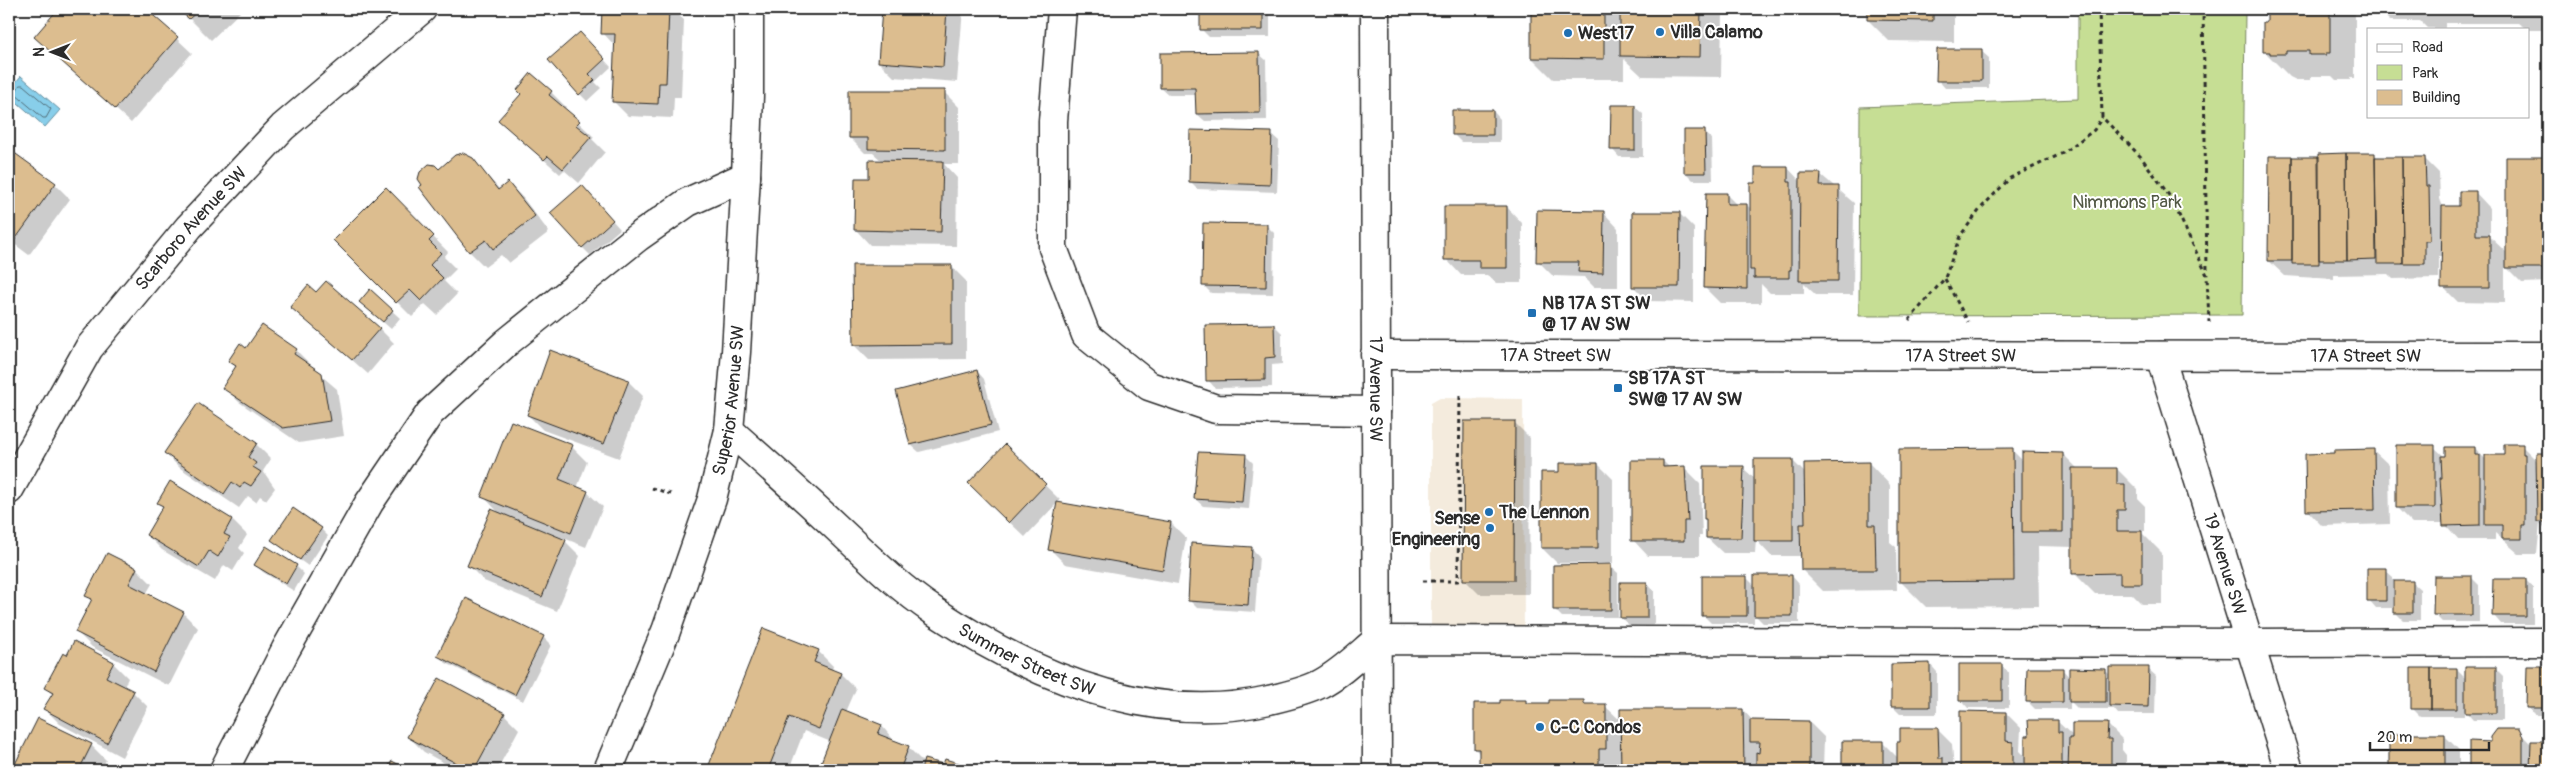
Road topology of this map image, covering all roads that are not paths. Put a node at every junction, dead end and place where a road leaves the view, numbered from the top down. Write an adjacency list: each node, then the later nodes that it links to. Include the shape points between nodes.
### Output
1 (422, 9): 11 (street, Scarboro Avenue SW, via 283,127 189,228 89,348)
2 (749, 9): 5 (street, Superior Avenue SW, via 750,95)
3 (1062, 9): 9 (street, via 1053,121 1053,248 1086,335 1150,386 1216,409)
4 (1374, 9): 6 (street, 17 Avenue SW)
5 (746, 176): 10 (street, Superior Avenue SW); 15 (street, via 688,202 638,237 506,342 430,413 369,503 286,648)
6 (1375, 355): 7 (street, 17A Street SW); 9 (street, 17 Avenue SW)
7 (2160, 356): 8 (street, 17A Street SW); 14 (street, 19 Avenue SW)
8 (2548, 356)
9 (1376, 411): 12 (street, 17 Avenue SW)
10 (729, 430): 12 (street, Summer Street SW, via 882,570 933,611 1068,682 1131,700 1218,709 1239,707 1319,685); 16 (street, Superior Avenue SW, via 712,499 666,631)
11 (9, 490)
12 (1377, 640): 14 (street); 17 (street, 17 Avenue SW)
13 (2548, 642): 14 (street)
14 (2250, 644): 18 (street, 19 Avenue SW)
15 (224, 770)
16 (608, 770)
17 (1377, 770)
18 (2289, 770)

